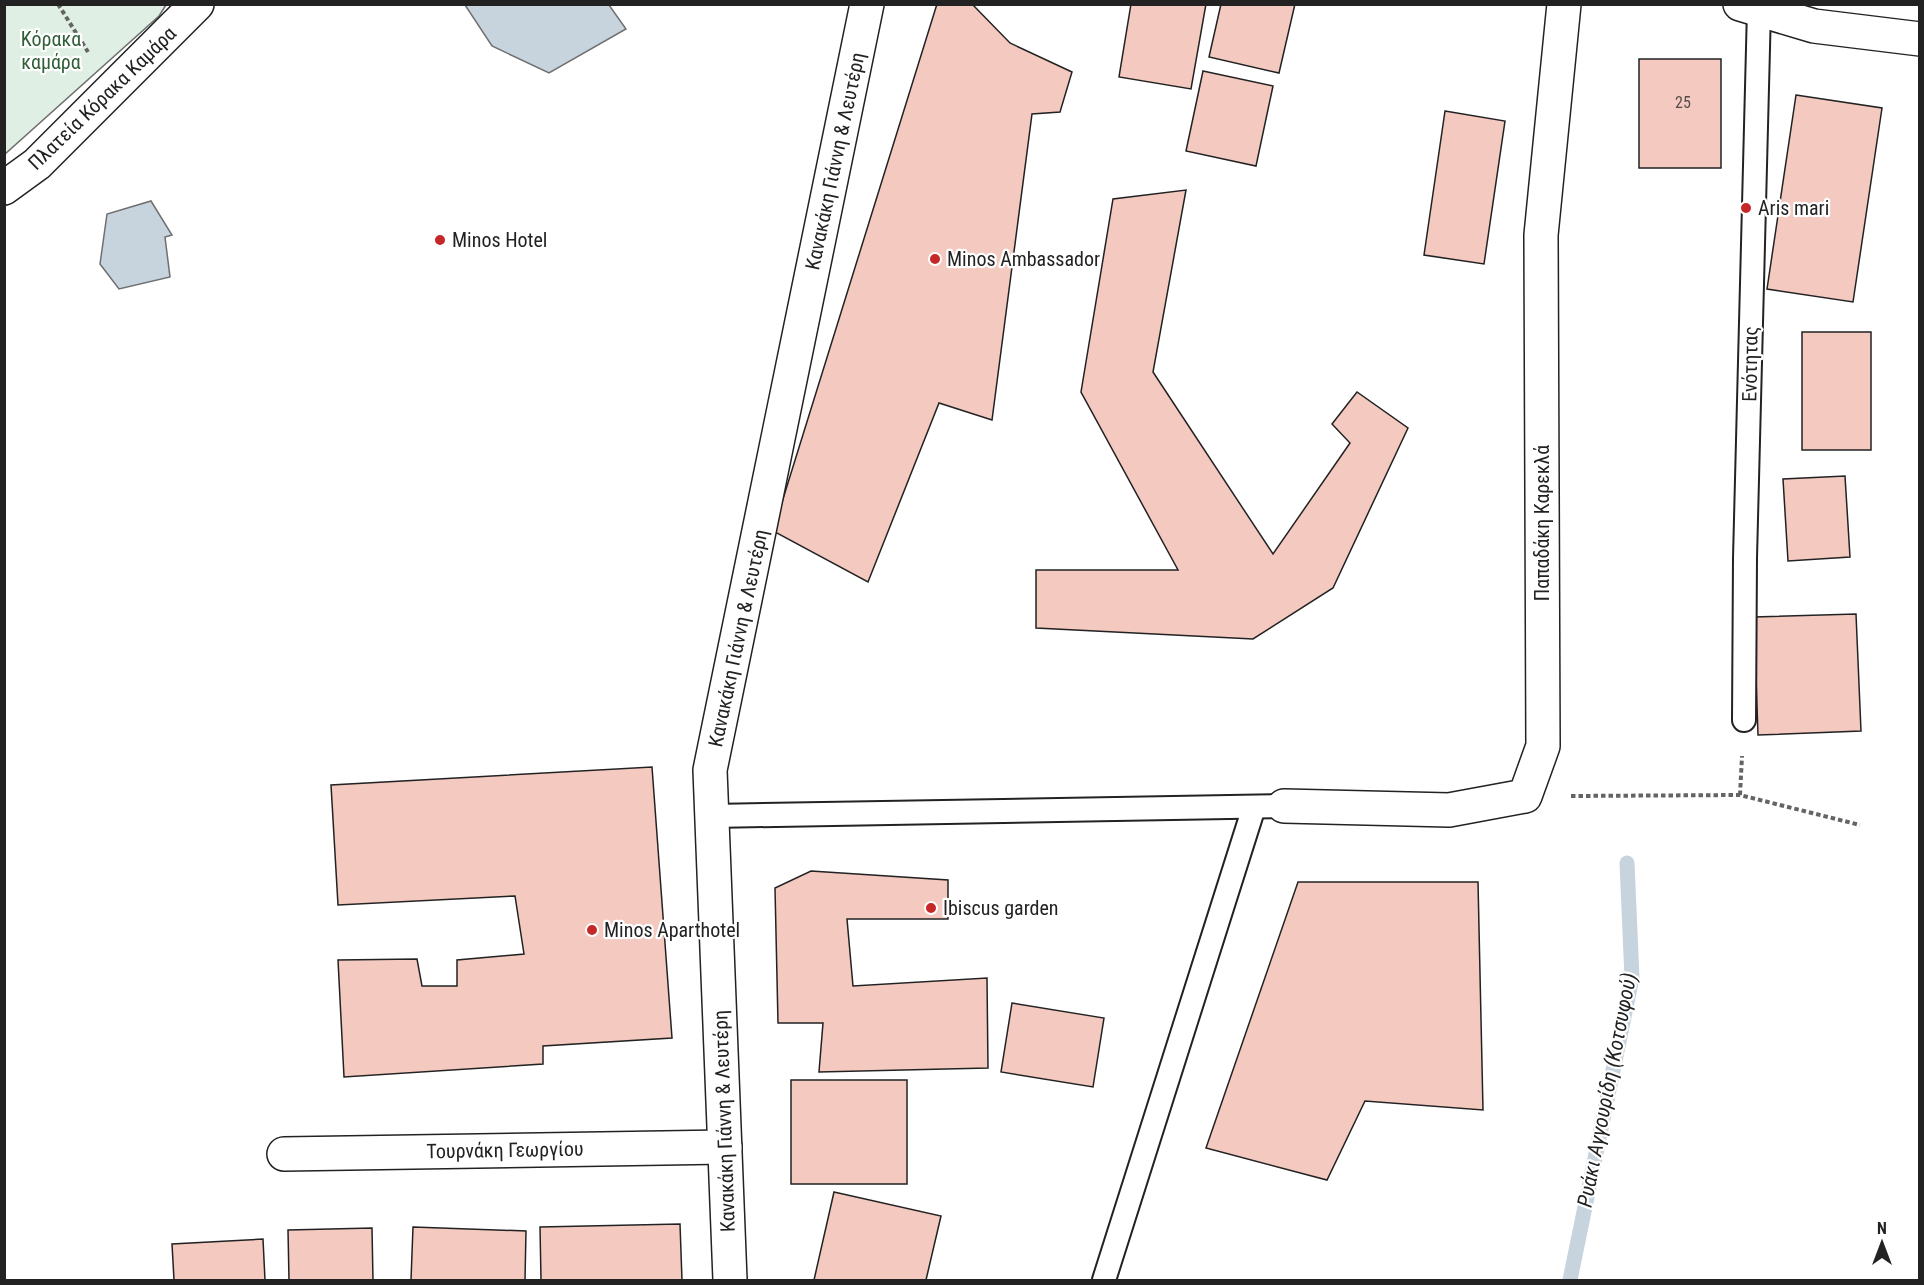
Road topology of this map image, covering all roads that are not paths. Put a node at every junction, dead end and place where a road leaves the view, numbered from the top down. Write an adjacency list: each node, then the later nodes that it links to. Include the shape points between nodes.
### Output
1 (197, 4): 6 (street, Πλατεία Κόρακα Καμάρα, via 37,164)
2 (867, 4): 9 (street, Κανακάκη Γιάννη & Λευτέρη, via 710,770)
3 (1564, 4): 8 (street, Παπαδάκη Καρεκλά, via 1541,235 1543,746 1525,796 1449,810)
4 (1750, 7): 5 (street, via 1814,26); 7 (lane, Ενότητας)
5 (1920, 39)
6 (4, 188)
7 (1744, 720)
8 (1269, 807): 9 (lane); 13 (lane)
9 (712, 816): 10 (street, Κανακάκη Γιάννη & Λευτέρη)
10 (725, 1147): 11 (street, Τουρνάκη Γεωργίου); 12 (street, Κανακάκη Γιάννη & Λευτέρη)
11 (284, 1154)
12 (730, 1281)
13 (1104, 1281)

